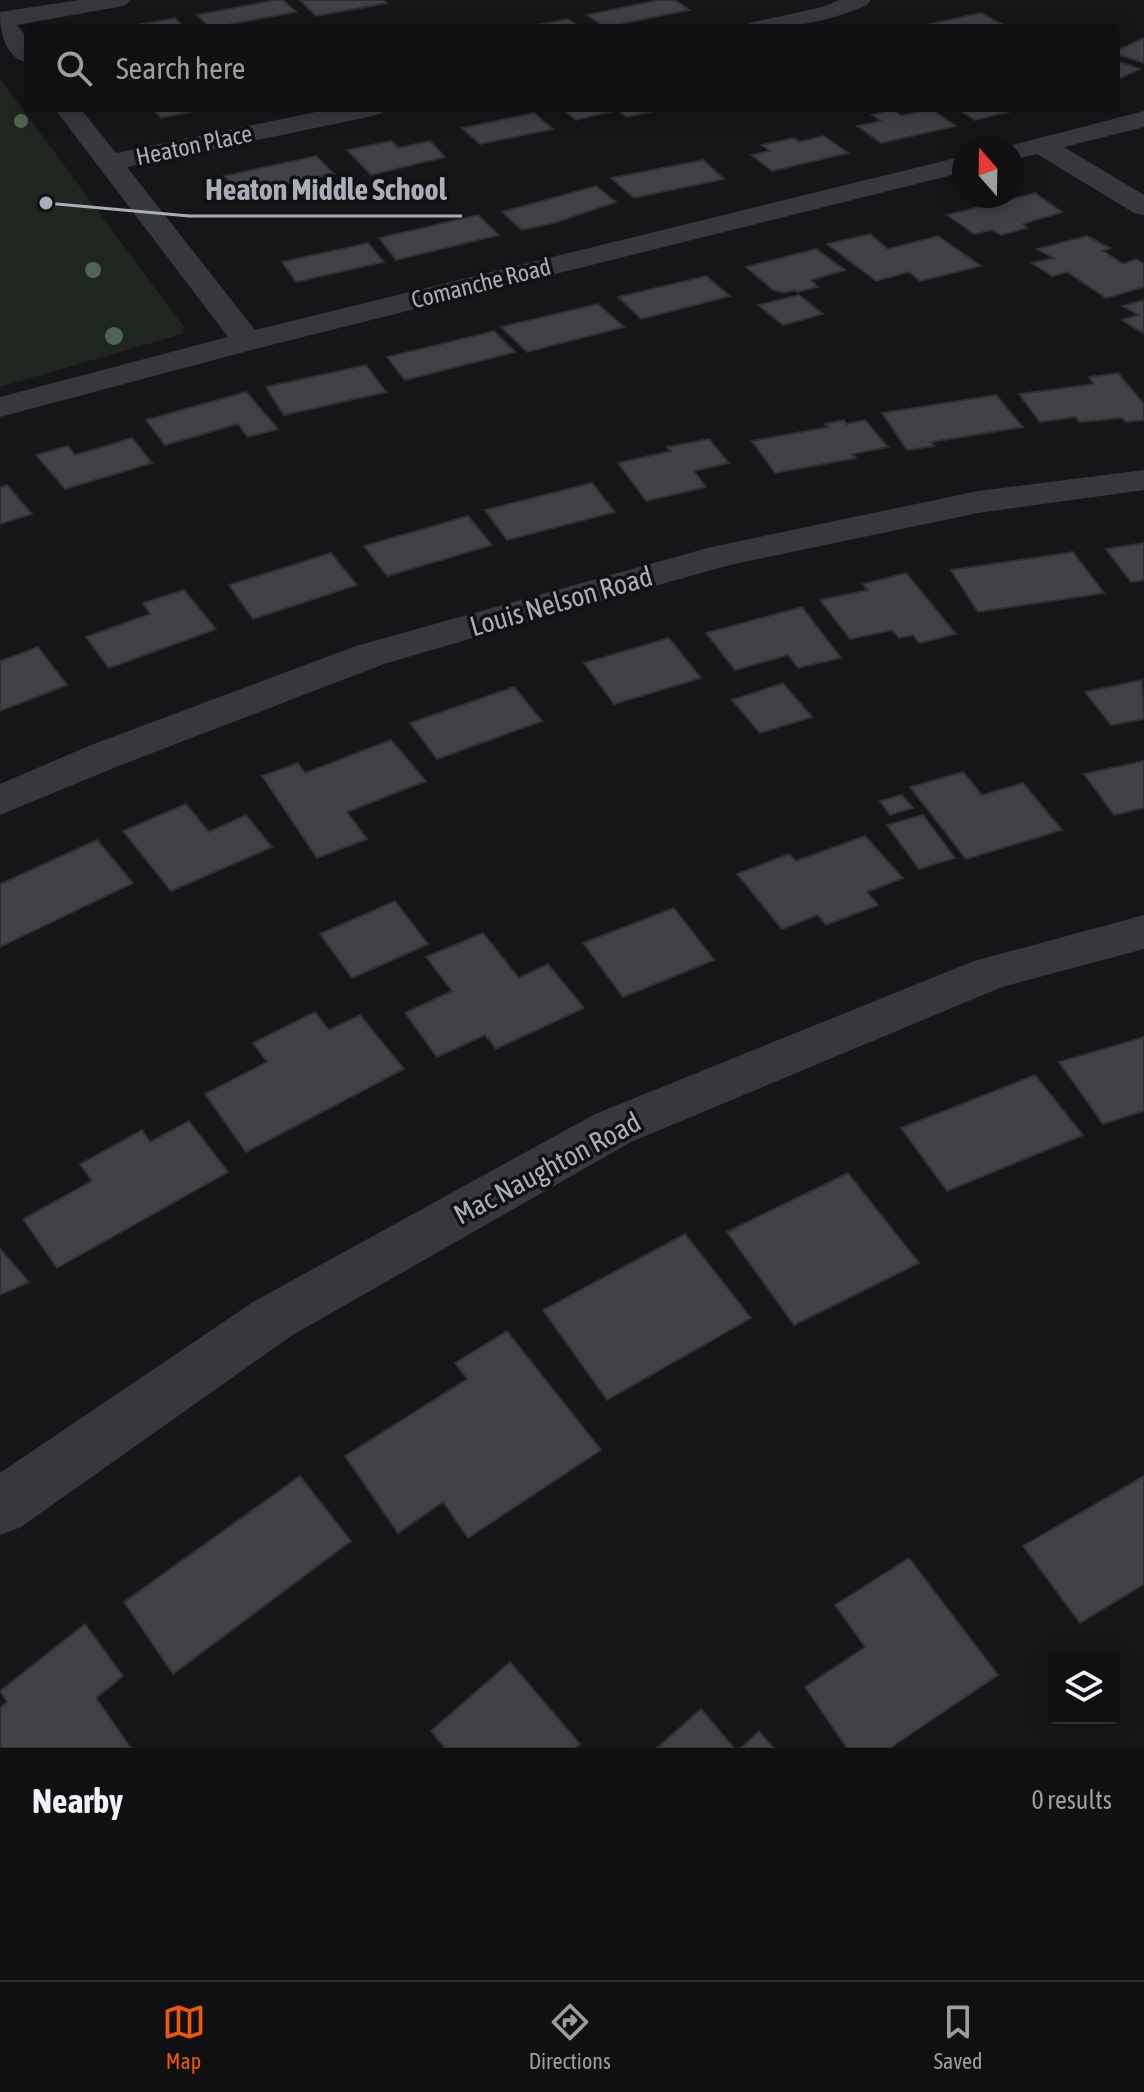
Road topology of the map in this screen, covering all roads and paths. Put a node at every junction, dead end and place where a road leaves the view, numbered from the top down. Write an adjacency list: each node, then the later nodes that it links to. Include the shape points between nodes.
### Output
1 (118, 0): 3 (street)
2 (859, 0): 4 (street, via 829,13)
3 (0, 20): 5 (street)
4 (776, 24)
5 (24, 51)
6 (70, 112): 11 (street)
7 (354, 112): 11 (street, Heaton Place)
8 (1144, 119): 9 (street)
9 (1042, 145): 10 (street); 13 (street)
10 (1024, 149)
11 (109, 163): 14 (street)
12 (952, 167): 14 (street, Comanche Road)
13 (1144, 207)
14 (248, 341): 15 (street, Comanche Road)
15 (0, 407)
16 (1144, 480): 17 (street, Louis Nelson Road, via 978,502 724,555 577,596 370,655)
17 (0, 801)
18 (1144, 932): 19 (street, Mac Naughton Road, via 990,973 613,1128 272,1319)
19 (0, 1507)

